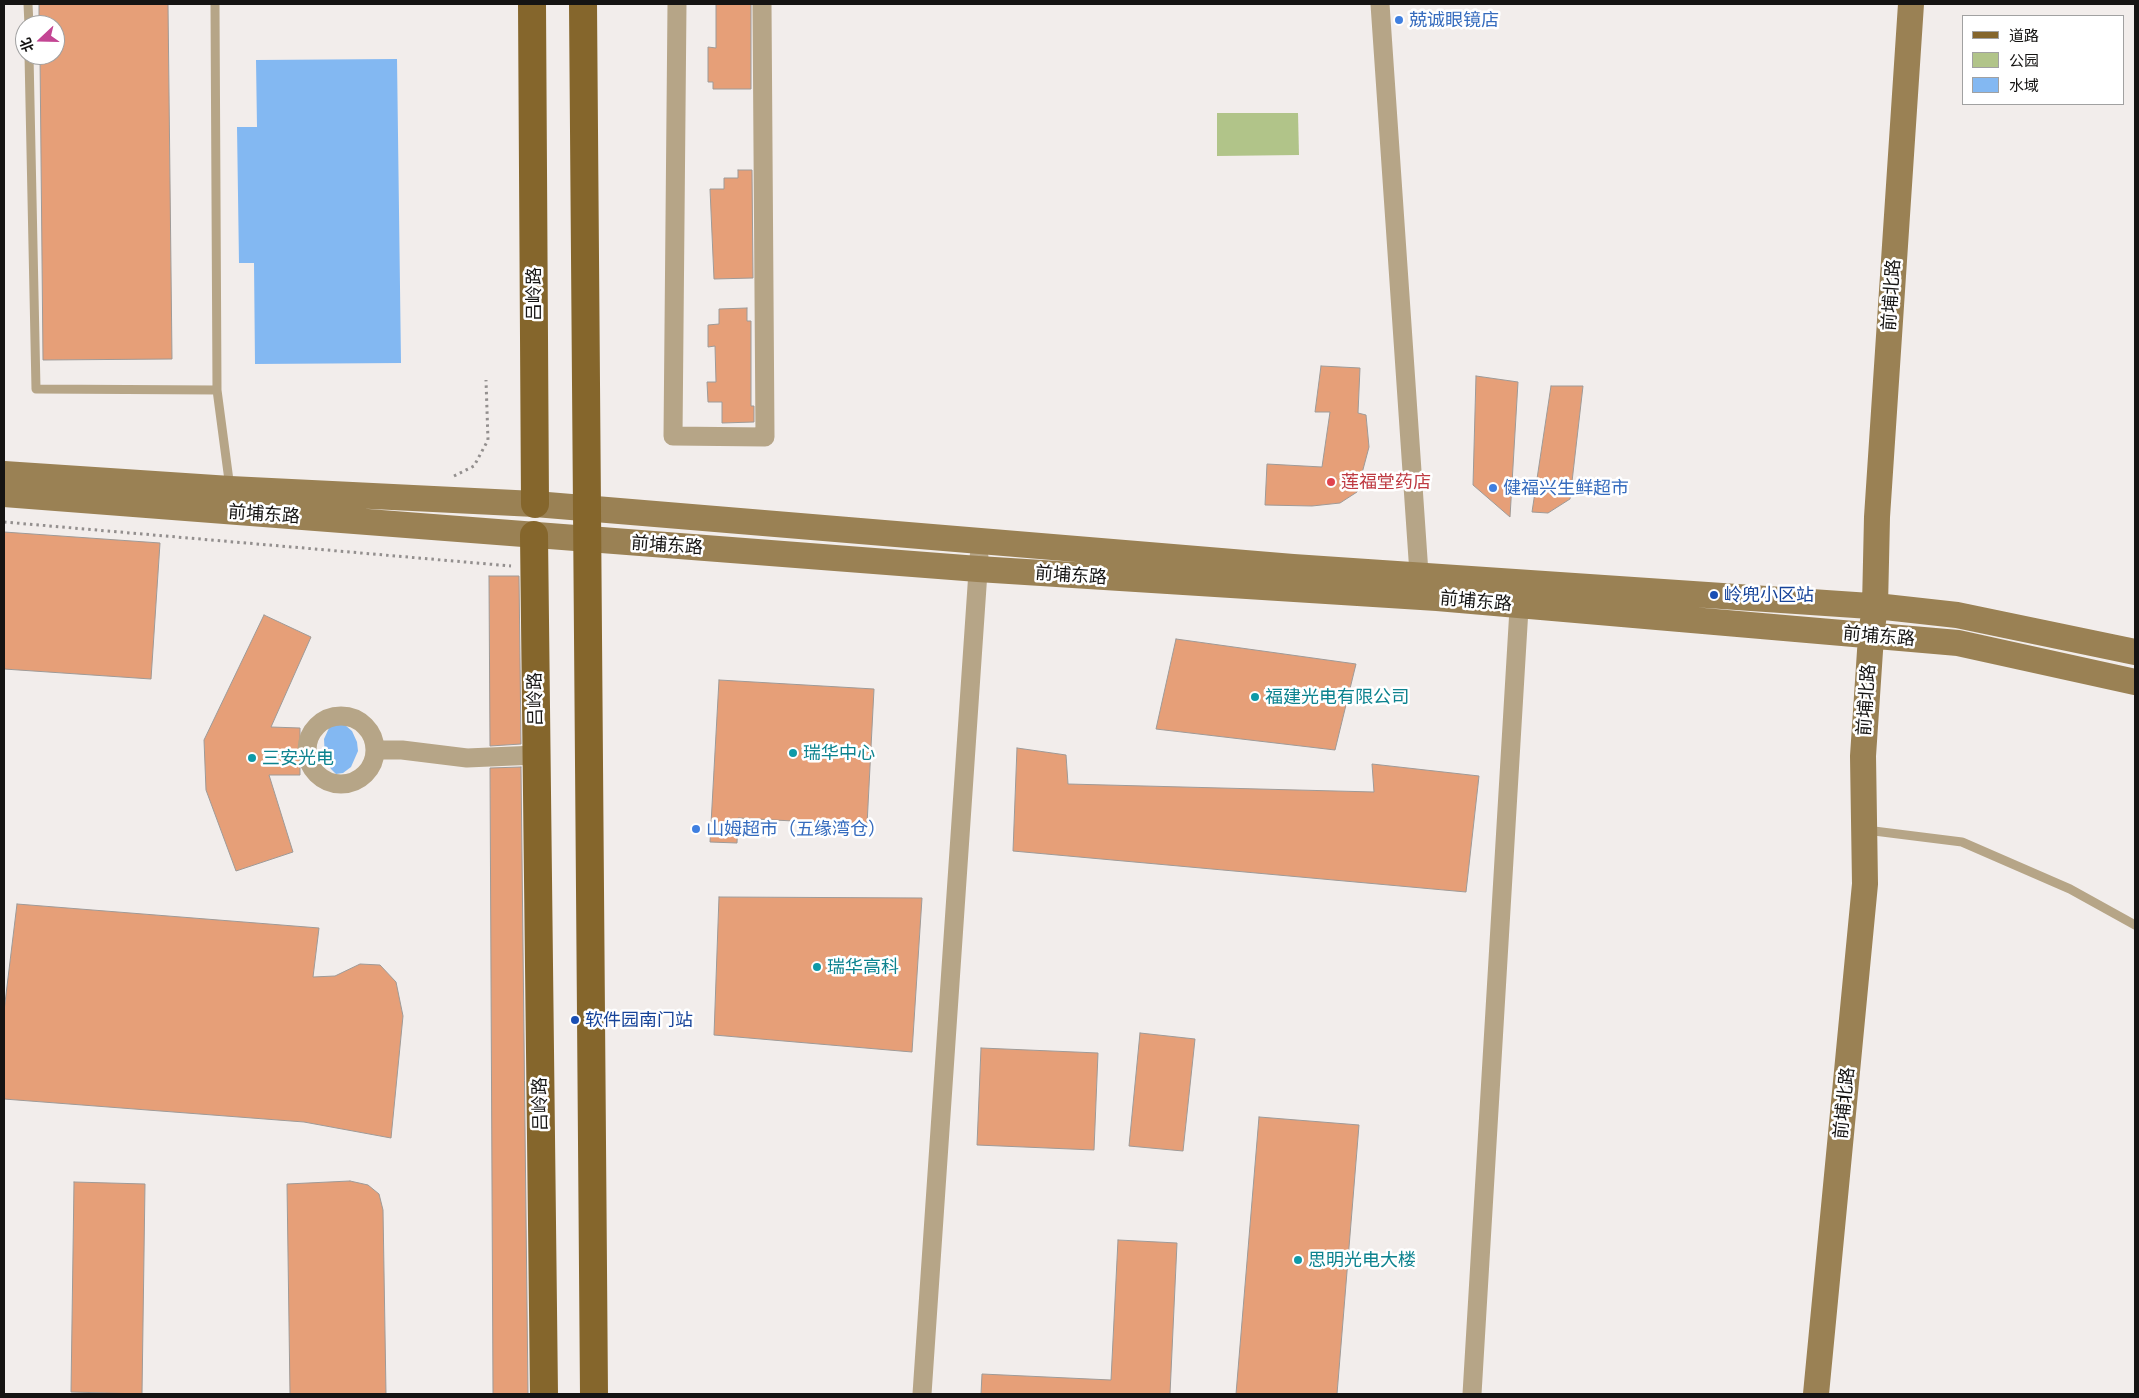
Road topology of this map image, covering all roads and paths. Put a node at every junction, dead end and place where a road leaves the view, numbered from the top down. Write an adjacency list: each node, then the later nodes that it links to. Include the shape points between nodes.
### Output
1 (215, 4): 9 (lane)
2 (532, 4): 13 (main road, 吕岭路)
3 (583, 4): 14 (main road)
4 (677, 4): 5 (street, via 673,436 765,437)
5 (762, 4)
6 (1380, 4): 21 (street)
7 (1908, 4): 23 (main road, 前埔北路, via 1877,517)
8 (29, 65): 9 (lane, via 36,389)
9 (217, 390): 11 (lane)
10 (4, 474): 11 (main road, 前埔东路)
11 (230, 489): 13 (main road, 前埔东路)
12 (4, 494): 16 (main road, 前埔东路)
13 (535, 504): 14 (main road, 前埔东路); 16 (main road, 吕岭路)
14 (587, 509): 17 (main road); 18 (main road, 前埔东路)
15 (4, 522): 19 (path)
16 (534, 535): 17 (main road, 前埔东路); 19 (main road, 吕岭路)
17 (587, 539): 20 (main road, 前埔东路); 32 (main road)
18 (980, 541): 20 (street); 21 (main road, 前埔东路, via 1293,567)
19 (534, 568): 28 (main road, 吕岭路)
20 (978, 569): 21 (main road, 前埔东路); 33 (street)
21 (1420, 586): 22 (main road, 前埔东路)
22 (1520, 593): 23 (main road, 前埔东路); 24 (main road, 前埔东路); 34 (street)
23 (1875, 606): 24 (main road, 前埔北路); 25 (main road, 前埔东路, via 1957,615)
24 (1871, 636): 26 (main road, 前埔东路, via 1958,643); 29 (main road, 前埔北路, via 1862,756)
25 (2135, 652)
26 (2135, 682)
27 (375, 750): 28 (street, via 467,758)
28 (536, 755): 31 (main road, 吕岭路)
29 (1863, 830): 30 (lane, via 1962,842 2070,889); 35 (main road, 前埔北路, via 1865,884)
30 (2135, 925)
31 (544, 1394)
32 (594, 1394)
33 (922, 1394)
34 (1472, 1394)
35 (1816, 1394)

